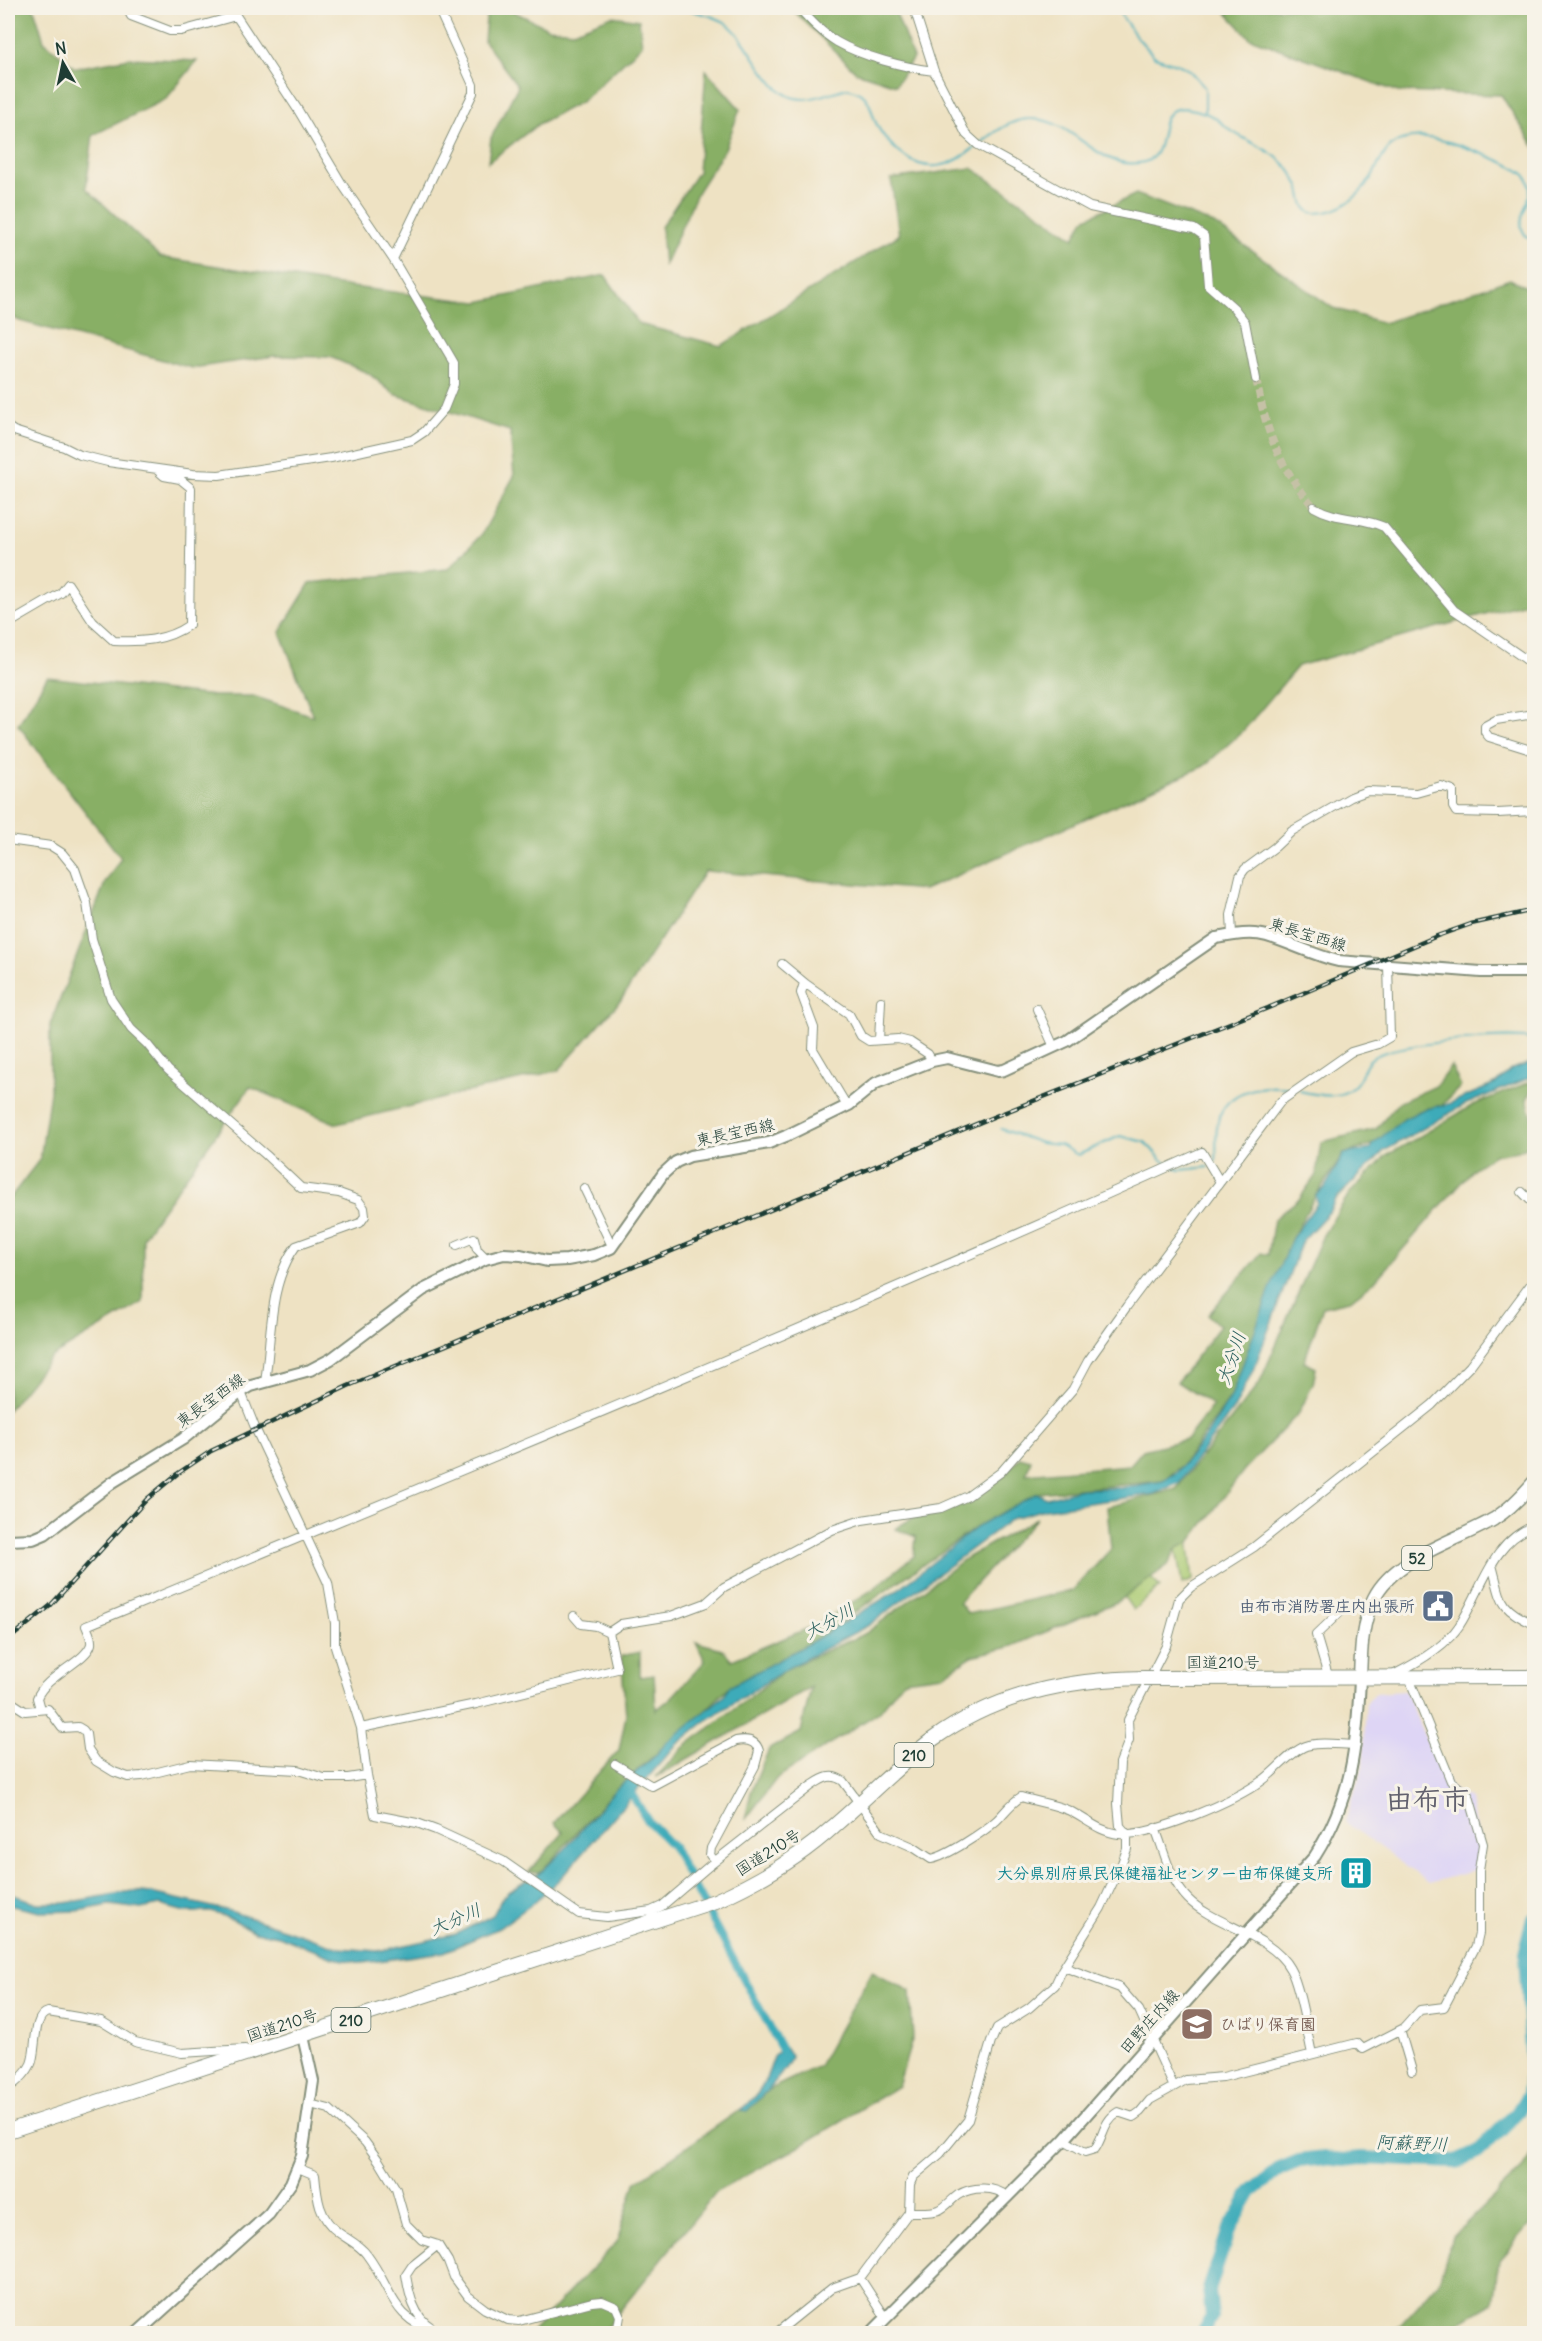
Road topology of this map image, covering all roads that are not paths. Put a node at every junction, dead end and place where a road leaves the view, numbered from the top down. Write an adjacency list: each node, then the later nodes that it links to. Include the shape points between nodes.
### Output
1 (127, 8): 6 (street, via 131,16 170,31)
2 (231, 8): 6 (street)
3 (438, 8): 8 (street, via 473,93)
4 (799, 8): 7 (street, via 837,42 915,69)
5 (914, 8): 7 (street)
6 (236, 16): 8 (street)
7 (934, 71): 9 (street, via 966,134 978,145 1090,207 1194,229 1204,236 1208,285 1245,322)
8 (393, 259): 11 (street, via 454,363 454,384 444,409 424,432 412,440 366,451 219,474)
9 (1256, 379)
10 (8, 427): 11 (street, via 80,455)
11 (155, 469): 13 (street, via 191,488 189,625 170,636 141,642 114,641 93,622 68,584 61,593)
12 (1314, 507): 14 (street, via 1328,515 1384,527 1454,610)
13 (8, 624)
14 (1534, 665)
15 (1534, 714): 16 (street, via 1496,720 1485,726 1485,732 1489,737)
16 (1534, 751)
17 (1534, 811): 19 (street, via 1456,812 1453,790 1441,786 1416,793 1367,791 1351,797 1292,831 1245,869 1233,904)
18 (8, 840): 38 (street, via 51,846 75,869 111,999 131,1029 168,1070 301,1188 339,1193 358,1200 364,1208 365,1216 360,1223 296,1246 290,1255 273,1310)
19 (1232, 935): 21 (main road, 東長宝西線, via 1266,936 1338,961); 27 (main road, 東長宝西線, via 1201,946)
20 (782, 964): 23 (street)
21 (1388, 965): 22 (main road, 東長宝西線); 30 (street, via 1390,1037 1351,1052 1281,1101)
22 (1534, 972)
23 (804, 983): 26 (street, via 849,1014 861,1036 869,1041); 29 (street, via 801,993 814,1028 813,1049)
24 (881, 1001): 26 (street)
25 (1037, 1009): 27 (street)
26 (879, 1040): 28 (street, via 910,1042)
27 (1054, 1047): 28 (main road, 東長宝西線, via 998,1071 947,1058)
28 (932, 1061): 29 (main road, 東長宝西線, via 876,1083)
29 (847, 1106): 35 (main road, 東長宝西線, via 769,1143 690,1156 676,1162 663,1174)
30 (1220, 1182): 42 (street, via 1202,1152 970,1256); 48 (street, via 1088,1361 1073,1389 1001,1472 968,1496 941,1508 862,1520 832,1530 724,1587 705,1603 671,1616 621,1624)
31 (584, 1188): 35 (street)
32 (1522, 1192): 33 (street)
33 (1534, 1204)
34 (457, 1245): 36 (street, via 474,1238 477,1249)
35 (612, 1246): 36 (main road, 東長宝西線, via 594,1255 567,1260 504,1254)
36 (487, 1259): 38 (main road, 東長宝西線, via 423,1290 331,1359 310,1370)
37 (1534, 1280): 62 (street, via 1470,1366 1437,1401 1254,1547 1182,1595 1166,1646 1128,1720 1118,1804 1120,1826)
38 (265, 1382): 39 (main road, 東長宝西線)
39 (241, 1392): 42 (street); 43 (main road, 東長宝西線, via 183,1439 113,1482 45,1534 33,1539)
40 (1534, 1482): 52 (main road, 52, via 1502,1514 1407,1564 1387,1580 1373,1599 1366,1620)
41 (1534, 1526): 44 (street, via 1510,1541)
42 (304, 1536): 55 (street, via 86,1626 91,1639 88,1651 45,1685 37,1698); 56 (street, via 328,1583 335,1646)
43 (8, 1540)
44 (1492, 1565): 47 (street, via 1506,1608); 53 (street, via 1456,1630 1419,1662)
45 (1341, 1611): 51 (street, via 1316,1635)
46 (574, 1616): 48 (street, via 581,1624)
47 (1534, 1624)
48 (609, 1632): 56 (street, via 617,1669)
49 (1534, 1677): 50 (highway, 国道210号 / 210)
50 (1409, 1678): 53 (highway, 国道210号 / 210); 66 (street, via 1451,1781 1469,1796 1483,1844 1476,1946 1444,2007 1420,2010)
51 (1329, 1679): 52 (highway, 国道210号 / 210); 60 (highway, 国道210号 / 210, via 1105,1679 1032,1691 992,1706 932,1740)
52 (1360, 1679): 53 (highway, 国道210号 / 210); 57 (main road, 田野庄内線)
53 (1385, 1679)
54 (8, 1700): 55 (street, via 25,1711)
55 (40, 1709): 59 (street, via 48,1709 62,1728 83,1730 96,1761 128,1778 190,1764 298,1770 324,1778)
56 (361, 1728): 59 (street)
57 (1356, 1745): 61 (street, via 1305,1746 1276,1771 1232,1799); 64 (main road, 田野庄内線, via 1345,1797 1323,1844)
58 (615, 1764): 63 (street, via 652,1786 736,1741 750,1740 755,1744 759,1751 755,1766 711,1848 710,1855)
59 (367, 1775): 63 (street, via 372,1808 378,1817 428,1827 500,1860 561,1903 587,1916 654,1910)
60 (860, 1804): 62 (street, via 881,1833 932,1859 947,1854 995,1822 1021,1797 1068,1810 1093,1826); 63 (street, via 840,1779 823,1778); 67 (highway, 国道210号 / 210, via 790,1861 715,1901)
61 (1155, 1828): 62 (street); 64 (street, via 1172,1874 1186,1898)
62 (1127, 1834): 65 (street, via 1127,1849 1101,1908)
63 (715, 1861)
64 (1247, 1934): 68 (main road, 田野庄内線); 70 (street, via 1281,1956 1291,1970)
65 (1064, 1967): 68 (street, via 1120,1988 1139,2010); 79 (street, via 1044,1997 997,2028 968,2120 940,2154 913,2177)
66 (1400, 2030): 70 (street, via 1363,2049 1357,2043); 71 (street)
67 (303, 2036): 69 (highway, 国道210号 / 210); 74 (main road, via 312,2073)
68 (1153, 2039): 72 (street); 76 (main road, 田野庄内線)
69 (247, 2054): 73 (street, via 245,2049 238,2048 182,2053 135,2042 102,2021 45,2012 38,2019 29,2067); 75 (highway, 国道210号 / 210)
70 (1312, 2054): 72 (street)
71 (1412, 2071)
72 (1173, 2085): 76 (street, via 1133,2117 1118,2112 1111,2116 1095,2149 1085,2152)
73 (8, 2088)
74 (310, 2104): 77 (main road); 80 (street, via 329,2109 364,2142 396,2189 406,2224 422,2240)
75 (8, 2131)
76 (1064, 2140): 78 (main road, 田野庄内線)
77 (298, 2168): 83 (main road, via 286,2193 268,2214); 84 (street, via 315,2175 322,2214 333,2228 360,2246 397,2308 421,2326)
78 (1008, 2197): 79 (street, via 998,2190 969,2191 942,2209); 82 (main road, 田野庄内線)
79 (909, 2212): 81 (street)
80 (438, 2245): 84 (street, via 406,2275 420,2319); 85 (street, via 460,2287 485,2309 519,2321 602,2301 616,2307 620,2316)
81 (860, 2278): 82 (street); 86 (street, via 832,2288)
82 (886, 2318): 87 (main road, 田野庄内線)
83 (136, 2334)
84 (441, 2334)
85 (617, 2334)
86 (775, 2334)
87 (870, 2334)

